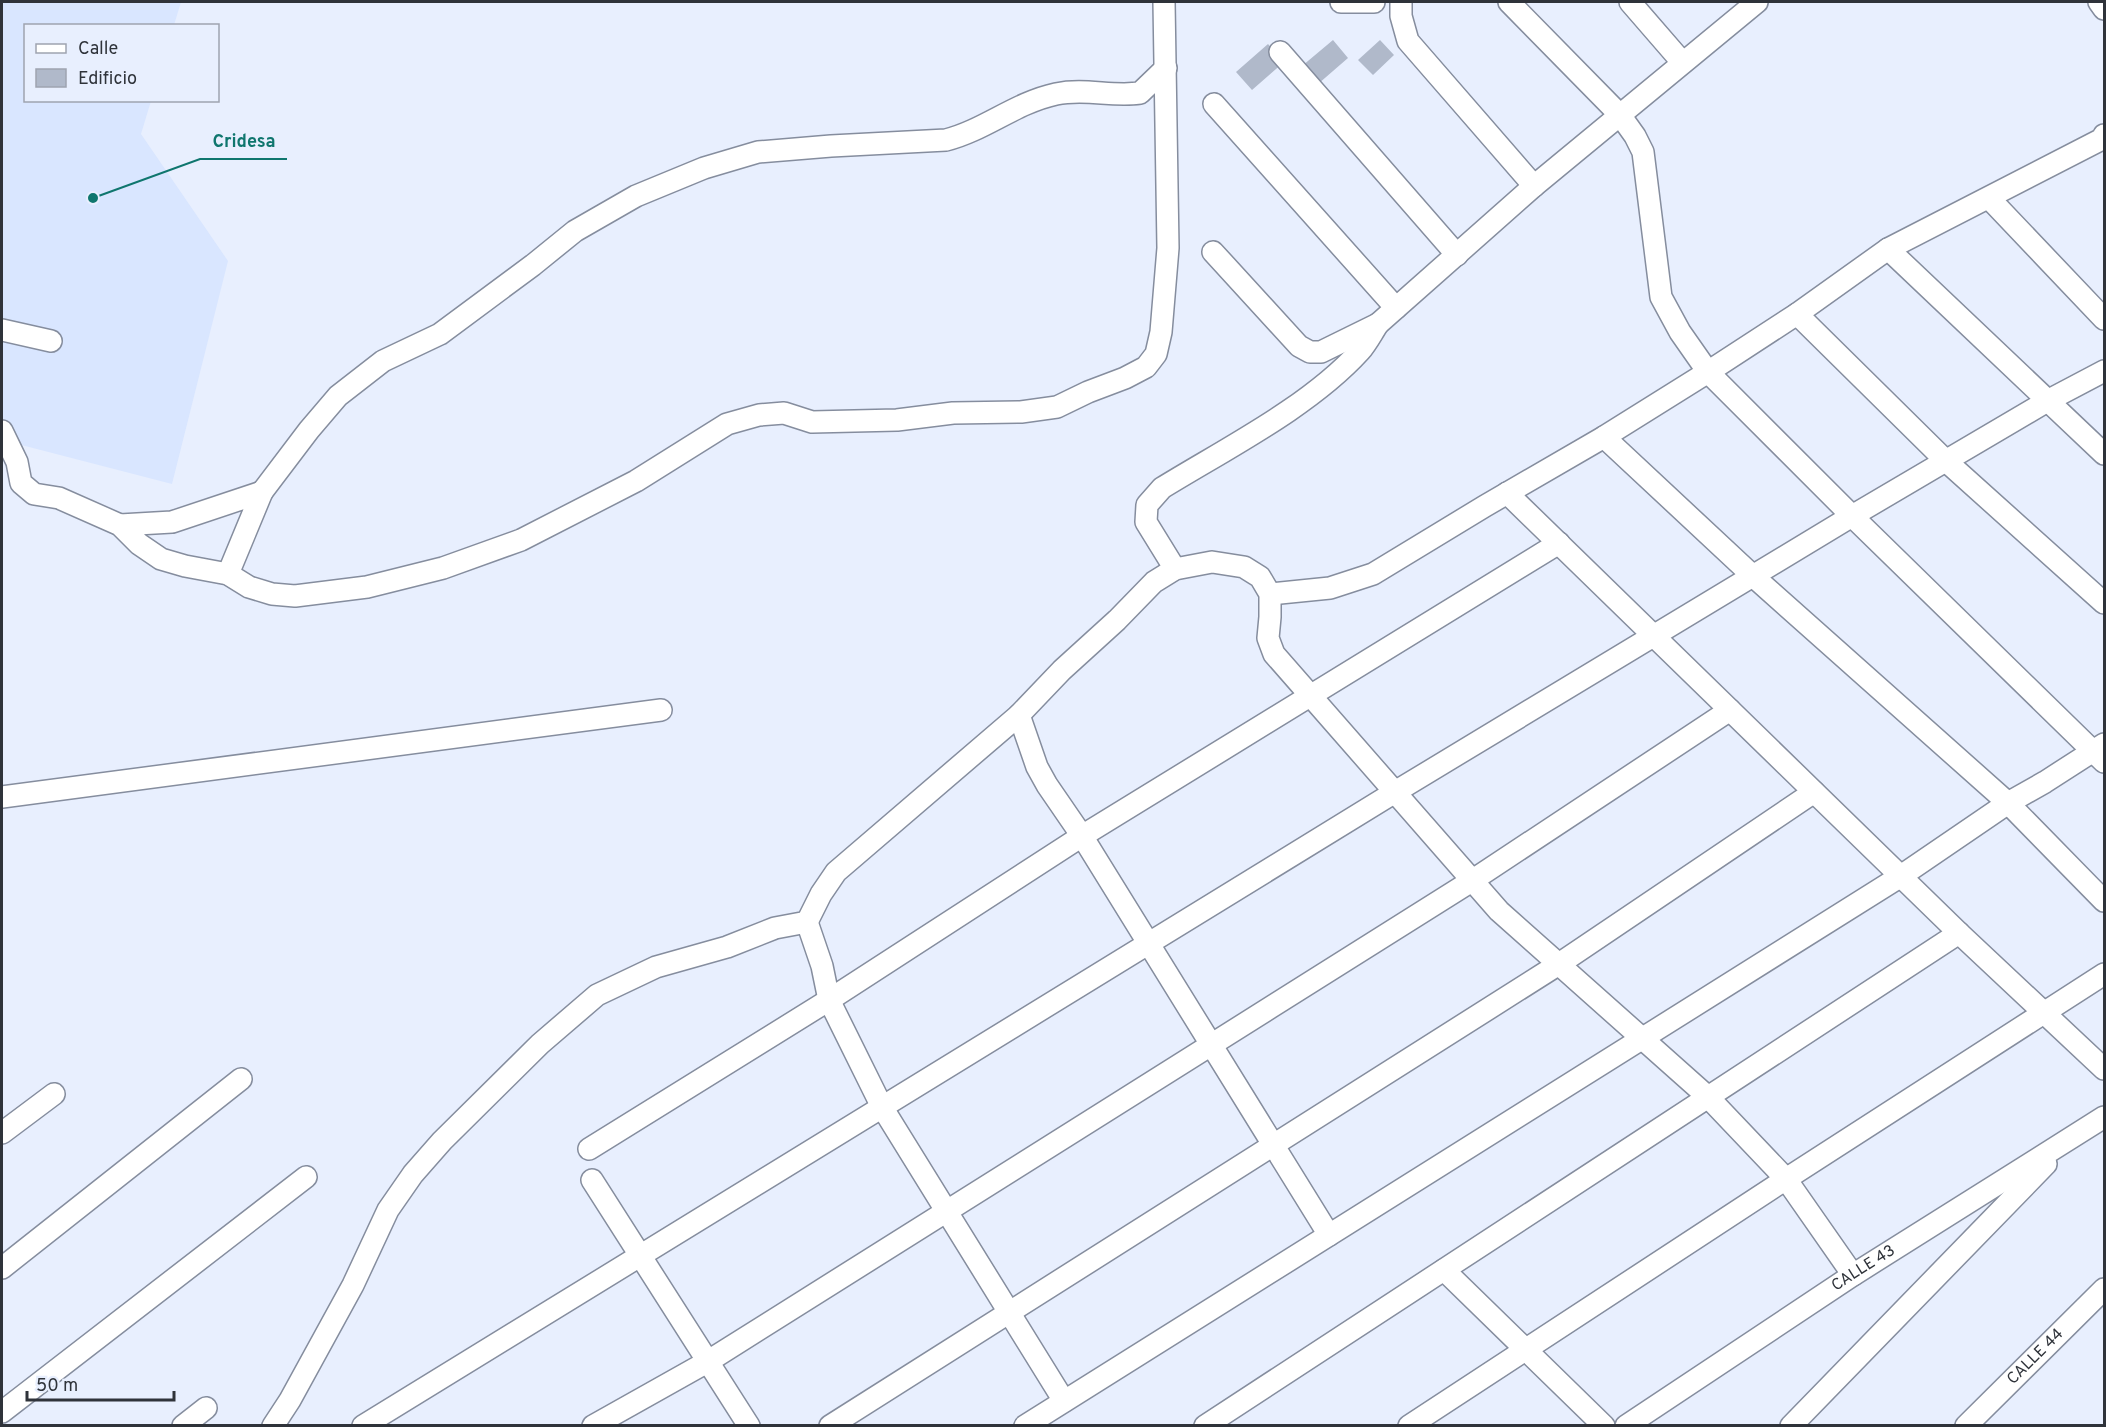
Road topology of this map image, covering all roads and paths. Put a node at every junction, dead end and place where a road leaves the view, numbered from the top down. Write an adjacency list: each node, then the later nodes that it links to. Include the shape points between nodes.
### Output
1 (1164, 2): 12 (street)
2 (1341, 2): 3 (street)
3 (1374, 2)
4 (1509, 2): 14 (street)
5 (1630, 2): 11 (street)
6 (2099, 2): 9 (street)
7 (1752, 3): 11 (street)
8 (1401, 9): 16 (street, via 1408,41)
9 (2104, 9)
10 (1280, 52): 20 (street)
11 (1682, 62): 14 (street)
12 (1166, 68): 34 (street, via 1140,93 1084,90 1057,94 1021,105 964,135 946,140 758,152 704,168 636,196 575,231 440,334 383,361 338,396); 40 (street, via 1168,248 1161,332 1156,354 1146,367 1057,407 1021,412 812,422 784,413 727,424 636,481 520,540 443,568 368,587 283,596 249,587)
13 (1214, 104): 21 (street)
14 (1620, 115): 16 (street); 28 (street, via 1643,152 1661,297)
15 (2104, 138): 17 (street)
16 (1534, 186): 20 (street)
17 (1989, 198): 18 (street); 23 (street)
18 (1888, 249): 22 (street); 29 (street)
19 (1213, 252): 24 (street, via 1299,346 1310,352 1321,352)
20 (1457, 255): 21 (street)
21 (1396, 308): 24 (street)
22 (1797, 314): 28 (street); 33 (street)
23 (2104, 319)
24 (1378, 324): 39 (street, via 1340,370 1293,408 1162,488 1147,506 1146,522)
25 (2, 330): 26 (street)
26 (51, 341)
27 (2104, 371): 29 (street)
28 (1708, 372): 31 (street); 36 (street)
29 (2049, 400): 32 (street); 33 (street)
30 (2, 431): 37 (street, via 17,462 21,483 34,494 59,498)
31 (1604, 437): 35 (street); 41 (street)
32 (2104, 454)
33 (1946, 461): 36 (street); 43 (street)
34 (262, 492): 37 (street, via 172,522); 40 (street)
35 (1507, 493): 38 (street); 42 (street, via 1373,574 1330,588)
36 (1852, 516): 41 (street); 49 (street)
37 (120, 525): 40 (street, via 161,559)
38 (1559, 543): 44 (street); 45 (street)
39 (1175, 569): 42 (street, via 1212,562 1244,567 1260,578); 48 (street, via 1154,582)
40 (228, 574)
41 (1754, 577): 44 (street); 53 (street)
42 (1270, 594): 45 (street, via 1268,638 1275,654)
43 (2104, 603)
44 (1654, 637): 47 (street); 50 (street)
45 (1311, 696): 50 (street); 54 (street)
46 (662, 710): 52 (street)
47 (1730, 710): 51 (street); 56 (street)
48 (1019, 715): 54 (street, via 1042,776); 58 (street, via 836,872)
49 (2100, 752): 53 (street)
50 (1395, 792): 56 (street); 60 (street)
51 (1814, 792): 55 (street); 61 (street)
52 (2, 797)
53 (2008, 803): 55 (street); 57 (street)
54 (1083, 836): 60 (street); 63 (street)
55 (1900, 876): 59 (street); 65 (street)
56 (1473, 880): 61 (street, via 1499,911); 66 (street)
57 (2104, 901)
58 (807, 922): 63 (street); 94 (street, via 775,928 727,947 656,967 597,995 540,1044 413,1174 388,1210 353,1285)
59 (1959, 933): 64 (street); 70 (street)
60 (1149, 943): 66 (street); 71 (street)
61 (1559, 964): 65 (street); 75 (street)
62 (2104, 974): 64 (street)
63 (829, 1000): 71 (street); 76 (street)
64 (2044, 1013): 67 (street); 78 (street)
65 (1642, 1038): 70 (street); 81 (street)
66 (1211, 1044): 75 (street); 80 (street)
67 (2104, 1069)
68 (241, 1079): 83 (street)
69 (54, 1094): 73 (street)
70 (1708, 1097): 78 (street); 84 (street)
71 (882, 1107): 80 (street); 82 (street)
72 (2104, 1117): 74 (street, CALLE 43)
73 (2, 1132)
74 (2070, 1138): 85 (street, CALLE 43); 104 (street)
75 (1273, 1145): 81 (street); 87 (street)
76 (589, 1149)
77 (306, 1177): 92 (street)
78 (1786, 1179): 85 (street); 88 (street)
79 (592, 1180): 82 (street)
80 (946, 1211): 87 (street); 89 (street)
81 (1329, 1235): 90 (street)
82 (639, 1257): 89 (street); 95 (street)
83 (2, 1268)
84 (1444, 1270): 88 (street); 100 (street)
85 (1853, 1275): 103 (street, CALLE 43)
86 (2104, 1289): 105 (street, CALLE 44)
87 (1009, 1312): 90 (street); 98 (street)
88 (1526, 1350): 101 (street); 102 (street)
89 (707, 1362): 96 (street); 97 (street)
90 (1064, 1401): 99 (street)
91 (206, 1408): 93 (street)
92 (2, 1412)
93 (183, 1425)
94 (273, 1425)
95 (363, 1425)
96 (593, 1425)
97 (748, 1425)
98 (830, 1425)
99 (1025, 1425)
100 (1205, 1425)
101 (1409, 1425)
102 (1604, 1425)
103 (1626, 1425)
104 (1791, 1425)
105 (1966, 1425)

